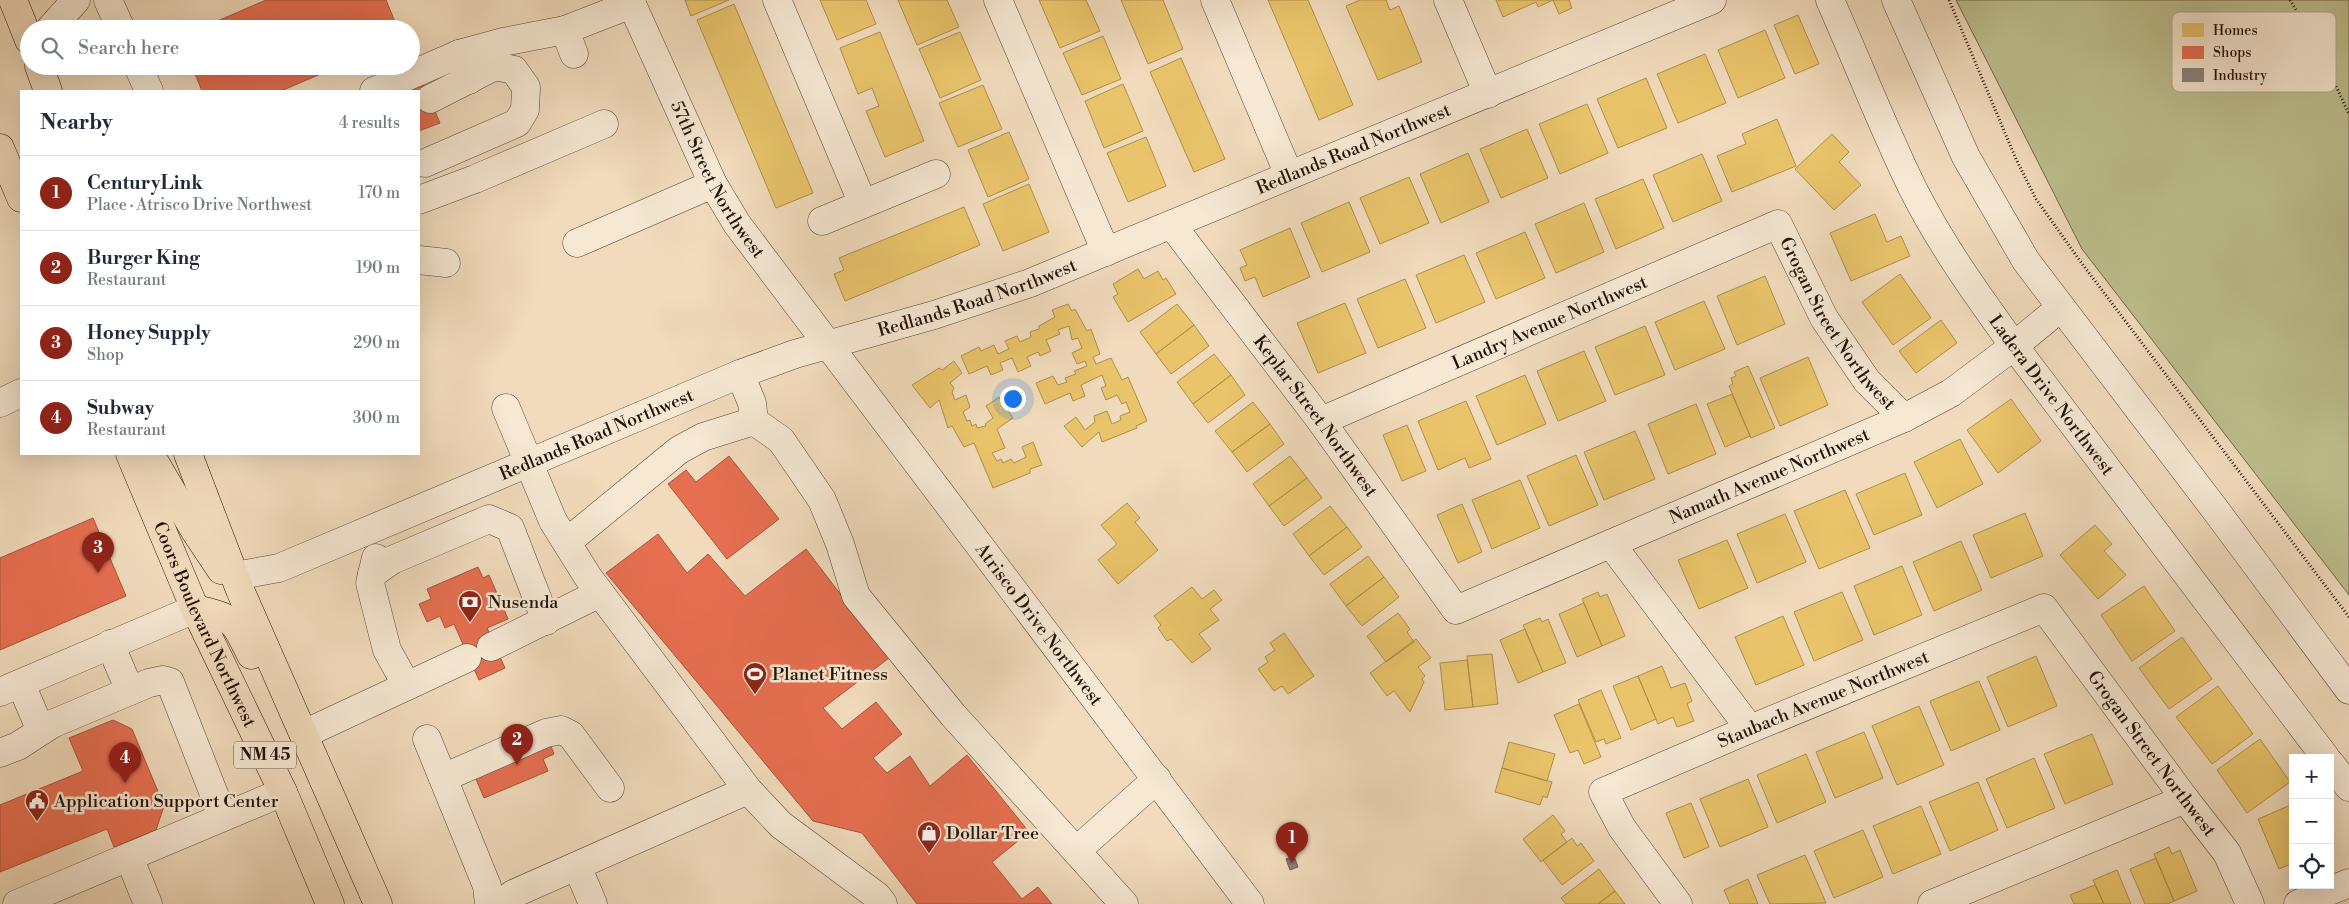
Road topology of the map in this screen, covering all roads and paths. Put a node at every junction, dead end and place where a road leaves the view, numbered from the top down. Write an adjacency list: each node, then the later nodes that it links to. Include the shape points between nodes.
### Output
1 (13, 0): 15 (main road)
2 (76, 0): 16 (street)
3 (777, 0): 39 (street)
4 (998, 0): 44 (street)
5 (1215, 0): 35 (street)
6 (1448, 0): 28 (street)
7 (1712, 0): 28 (street, Redlands Road Northwest)
8 (1830, 0): 49 (street, Ladera Drive Northwest, via 1913,189 1973,289)
9 (1896, 0): 47 (street, via 1966,157 2026,261)
10 (1949, 0): 72 (path, via 2036,199)
11 (2290, 0): 14 (path)
12 (110, 1): 17 (street)
13 (631, 2): 18 (street, via 570,42 503,42); 36 (street, 57th Street Northwest)
14 (2297, 12)
15 (21, 20)
16 (58, 20)
17 (117, 20)
18 (460, 54): 19 (street); 23 (street)
19 (420, 71)
20 (42, 75): 25 (main road)
21 (142, 75): 26 (street)
22 (411, 75): 27 (street)
23 (469, 80): 29 (street); 33 (street, via 495,66 514,70 526,87 526,110 517,123)
24 (2336, 86): 30 (path)
25 (48, 90)
26 (149, 90)
27 (376, 90)
28 (1488, 94): 35 (street, Redlands Road Northwest)
29 (430, 99)
30 (2349, 114)
31 (604, 124): 38 (street)
32 (3, 159): 37 (main road)
33 (425, 163)
34 (936, 174): 39 (street)
35 (1289, 175): 42 (street, Redlands Road Northwest)
36 (713, 184): 43 (street); 48 (street, 57th Street Northwest, via 737,224)
37 (20, 196)
38 (420, 200)
39 (863, 204): 40 (street)
40 (822, 221)
41 (1778, 224): 54 (street, Grogan Street Northwest, via 1824,318 1867,381); 56 (street, Landry Avenue Northwest)
42 (1172, 225): 44 (street, Redlands Road Northwest); 56 (street, Keplar Street Northwest)
43 (577, 244)
44 (1106, 252): 48 (street, Redlands Road Northwest, via 1030,283 943,312)
45 (420, 260): 46 (street)
46 (446, 263)
47 (2060, 308): 49 (street, Namath Avenue Northwest); 79 (street)
48 (830, 344): 50 (street, Redlands Road Northwest); 90 (street, Atrisco Drive Northwest)
49 (2014, 346): 54 (street, Namath Avenue Northwest, via 1951,393); 86 (street, Ladera Drive Northwest)
50 (740, 374): 55 (street, via 752,403); 60 (street, Redlands Road Northwest)
51 (20, 393): 52 (street)
52 (0, 403)
53 (506, 408): 60 (street)
54 (1904, 418): 65 (street, Namath Avenue Northwest)
55 (754, 421): 64 (street, via 703,437 679,450); 97 (street, via 781,440 822,500 856,596 953,715)
56 (1321, 421): 71 (street, Keplar Street Northwest)
57 (130, 455): 70 (main road, Coors Boulevard Northwest / NM 45)
58 (151, 455): 67 (main road, via 220,570)
59 (188, 455): 67 (main road, NM 45)
60 (529, 463): 61 (street, Redlands Road Northwest); 64 (street, via 553,521)
61 (488, 480): 62 (street, Redlands Road Northwest); 63 (street)
62 (386, 523): 66 (street); 67 (street, Redlands Road Northwest, via 279,568)
63 (500, 524): 66 (street, via 489,519 392,560); 73 (street, via 510,528)
64 (566, 542): 68 (street)
65 (1611, 544): 71 (street, Namath Avenue Northwest); 81 (street)
66 (372, 574): 77 (street, via 370,583 388,650)
67 (235, 576): 83 (main road, NM 45)
68 (600, 593): 73 (street); 93 (street)
69 (2044, 608): 81 (street, Staubach Avenue Northwest); 95 (street, Grogan Street Northwest)
70 (195, 609): 74 (street); 87 (main road, via 223,615 236,625 286,727); 94 (main road, Coors Boulevard Northwest / NM 45)
71 (1456, 610)
72 (2349, 617)
73 (546, 621): 75 (street)
74 (110, 644): 78 (street); 80 (street)
75 (491, 647)
76 (467, 658): 77 (street)
77 (407, 686): 83 (street)
78 (10, 688): 82 (street)
79 (2349, 690)
80 (130, 691): 82 (street); 96 (street, via 156,680 170,682)
81 (1750, 729): 111 (street, Staubach Avenue Northwest, via 1603,792 1622,828)
82 (41, 731): 85 (street)
83 (304, 734): 87 (main road, NM 45)
84 (427, 739): 89 (street)
85 (0, 753)
86 (2323, 754)
87 (317, 764): 104 (main road, NM 45)
88 (2334, 768): 91 (street)
89 (443, 778): 92 (street, via 546,733 561,730 571,735); 105 (street, via 487,886)
90 (1157, 780): 97 (street); 110 (street, Atrisco Drive Northwest)
91 (2349, 787)
92 (610, 788)
93 (748, 790): 99 (street); 108 (street, via 781,825 877,896)
94 (283, 792): 96 (street); 103 (main road, Coors Boulevard Northwest / NM 45)
95 (2185, 799): 112 (street); 113 (street, Grogan Street Northwest, via 2227,853)
96 (224, 817): 98 (street)
97 (1076, 851): 109 (street)
98 (129, 857): 101 (street); 102 (street)
99 (577, 866): 106 (street, via 513,894); 107 (street)
100 (2349, 883): 114 (street)
101 (17, 904)
102 (148, 904)
103 (330, 904)
104 (378, 904)
105 (489, 904)
106 (500, 904)
107 (593, 904)
108 (883, 904)
109 (1124, 904)
110 (1250, 904)
111 (1678, 904)
112 (1932, 904)
113 (2250, 904)
114 (2298, 904)

